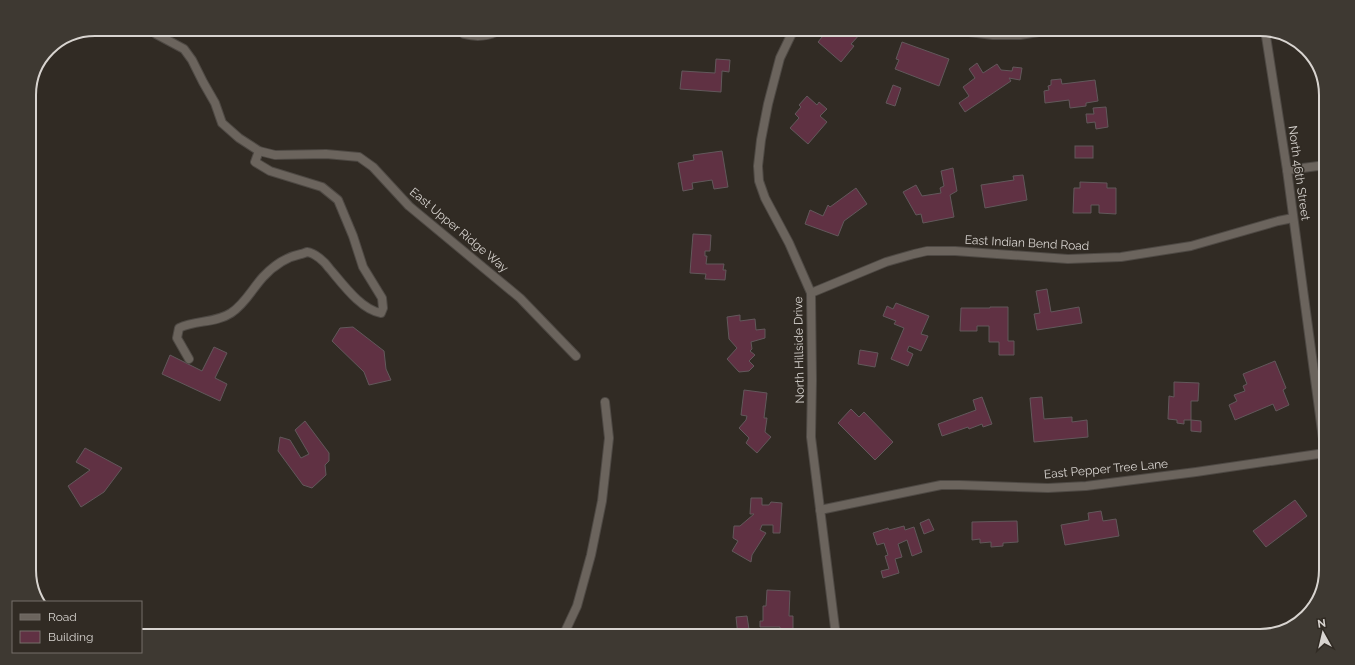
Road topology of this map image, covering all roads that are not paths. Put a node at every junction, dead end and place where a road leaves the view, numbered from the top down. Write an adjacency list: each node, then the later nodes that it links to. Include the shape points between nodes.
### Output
1 (160, 36): 6 (street, East Upper Ridge Way, via 184,49 215,103 222,123)
2 (463, 36): 5 (street)
3 (791, 36): 10 (street, North Hillside Drive, via 780,58 768,104 761,140 759,181 764,198 789,243)
4 (1265, 36): 8 (street, North 46th Street)
5 (462, 43)
6 (259, 151): 11 (street, East Upper Ridge Way, via 275,155 326,154 359,157 373,167 409,206 520,298); 12 (street, via 255,162 270,170 322,187 338,200 363,267 382,298 384,308 381,313 374,312 346,288 324,262 307,252 281,261 263,277 231,314 179,328 177,338)
7 (1319, 166): 8 (street)
8 (1287, 170): 9 (street, North 46th Street)
9 (1293, 218): 10 (street, East Indian Bend Road, via 1191,246 1122,257 1068,259 927,251 886,262); 14 (street, North 46th Street)
10 (811, 293): 16 (street, North Hillside Drive, via 811,428)
11 (576, 356)
12 (189, 360)
13 (605, 402): 17 (street, via 610,438 602,501 577,606)
14 (1319, 415)
15 (1319, 454): 16 (street, East Pepper Tree Lane, via 1086,486 1048,488 941,485)
16 (820, 510): 18 (street, North Hillside Drive)
17 (566, 629)
18 (835, 629)

